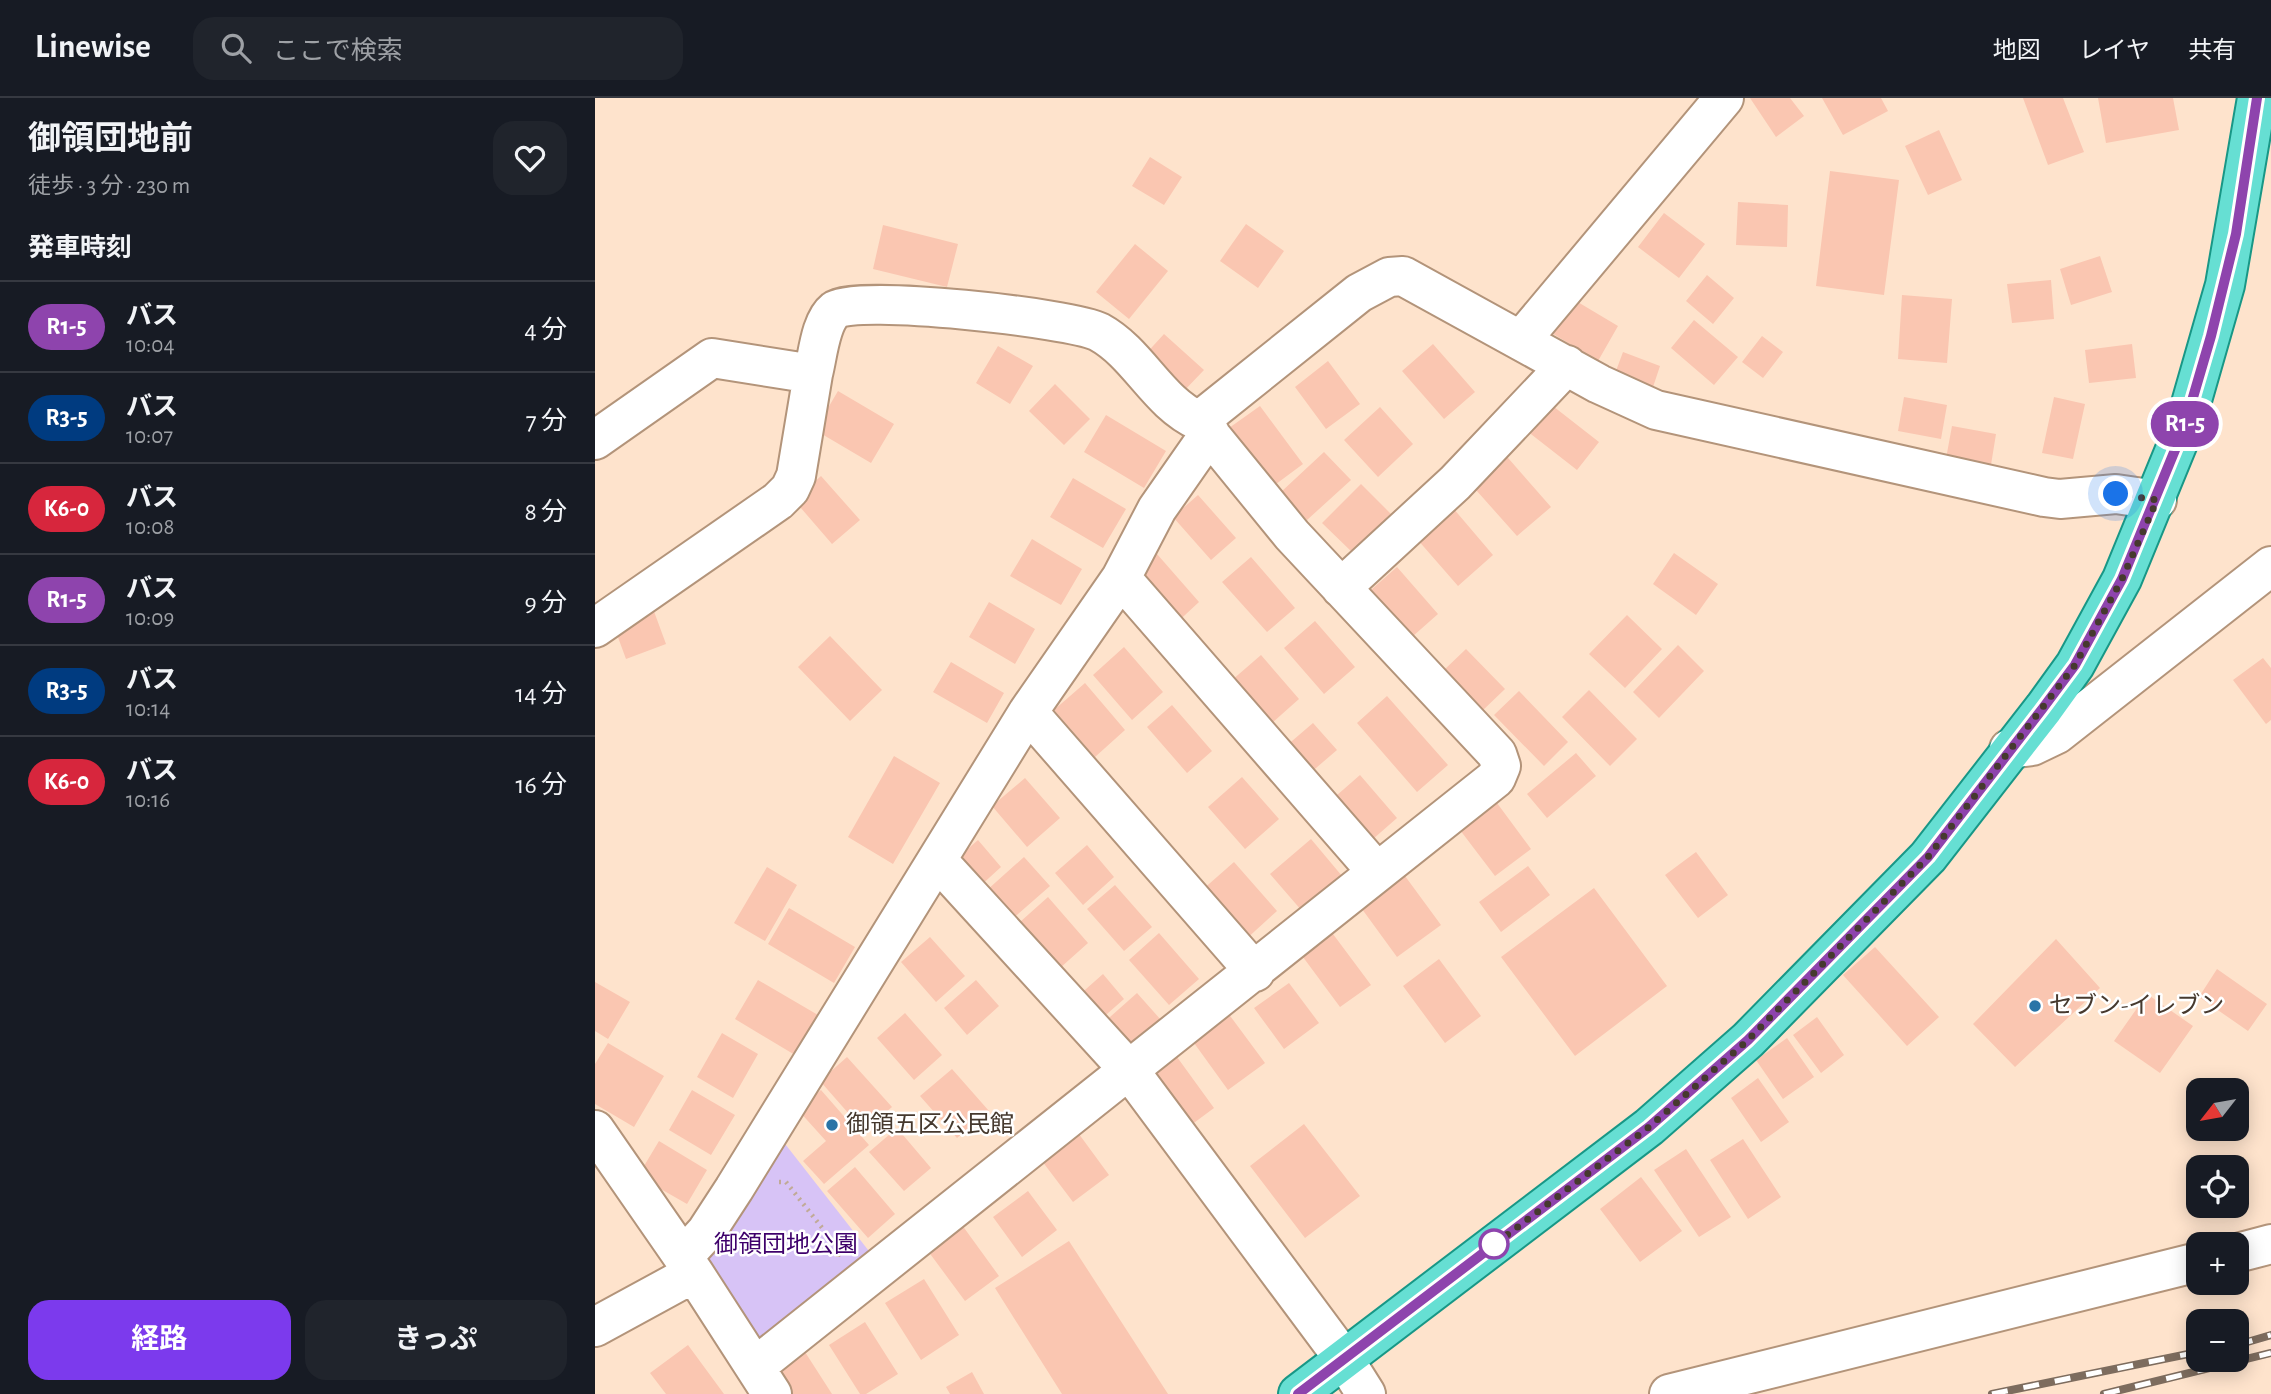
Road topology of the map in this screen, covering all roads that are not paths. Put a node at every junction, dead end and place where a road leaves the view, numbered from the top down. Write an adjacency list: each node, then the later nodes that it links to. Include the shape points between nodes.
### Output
1 (1724, 98): 3 (street)
2 (2257, 98): 8 (main road, via 2221,298 2184,428)
3 (1522, 339): 4 (street); 6 (street, via 1403,276 1389,277 1359,293)
4 (1567, 365): 8 (street, via 1656,410 1800,444 2044,497 2116,494); 11 (street, via 1455,483)
5 (813, 374): 6 (street, via 827,319 837,308 916,307 1052,319 1103,334 1176,407); 7 (street, via 712,358); 12 (street, via 790,489)
6 (1204, 427): 10 (street); 11 (street)
7 (595, 440)
8 (2157, 500): 14 (main road, via 2122,579 2075,665)
9 (2271, 566): 14 (street, via 2057,734 2032,746)
10 (1121, 578): 13 (street); 16 (street)
11 (1341, 588): 16 (street, via 1497,754 1501,766 1496,778)
12 (595, 628)
13 (1028, 712): 15 (street); 17 (street)
14 (2008, 750): 25 (main road, via 1928,857 1748,1040 1649,1127)
15 (938, 861): 18 (street); 22 (street)
16 (1377, 872): 17 (street)
17 (1255, 972): 18 (street)
18 (1129, 1070): 25 (street); 26 (street)
19 (595, 1130): 22 (street)
20 (2271, 1244): 21 (street)
21 (2249, 1250)
22 (688, 1265): 24 (street); 26 (street)
23 (2186, 1265): 29 (street)
24 (595, 1326)
25 (1344, 1359): 27 (main road); 28 (street)
26 (764, 1380)
27 (1298, 1394)
28 (1366, 1394)
29 (1669, 1394)

